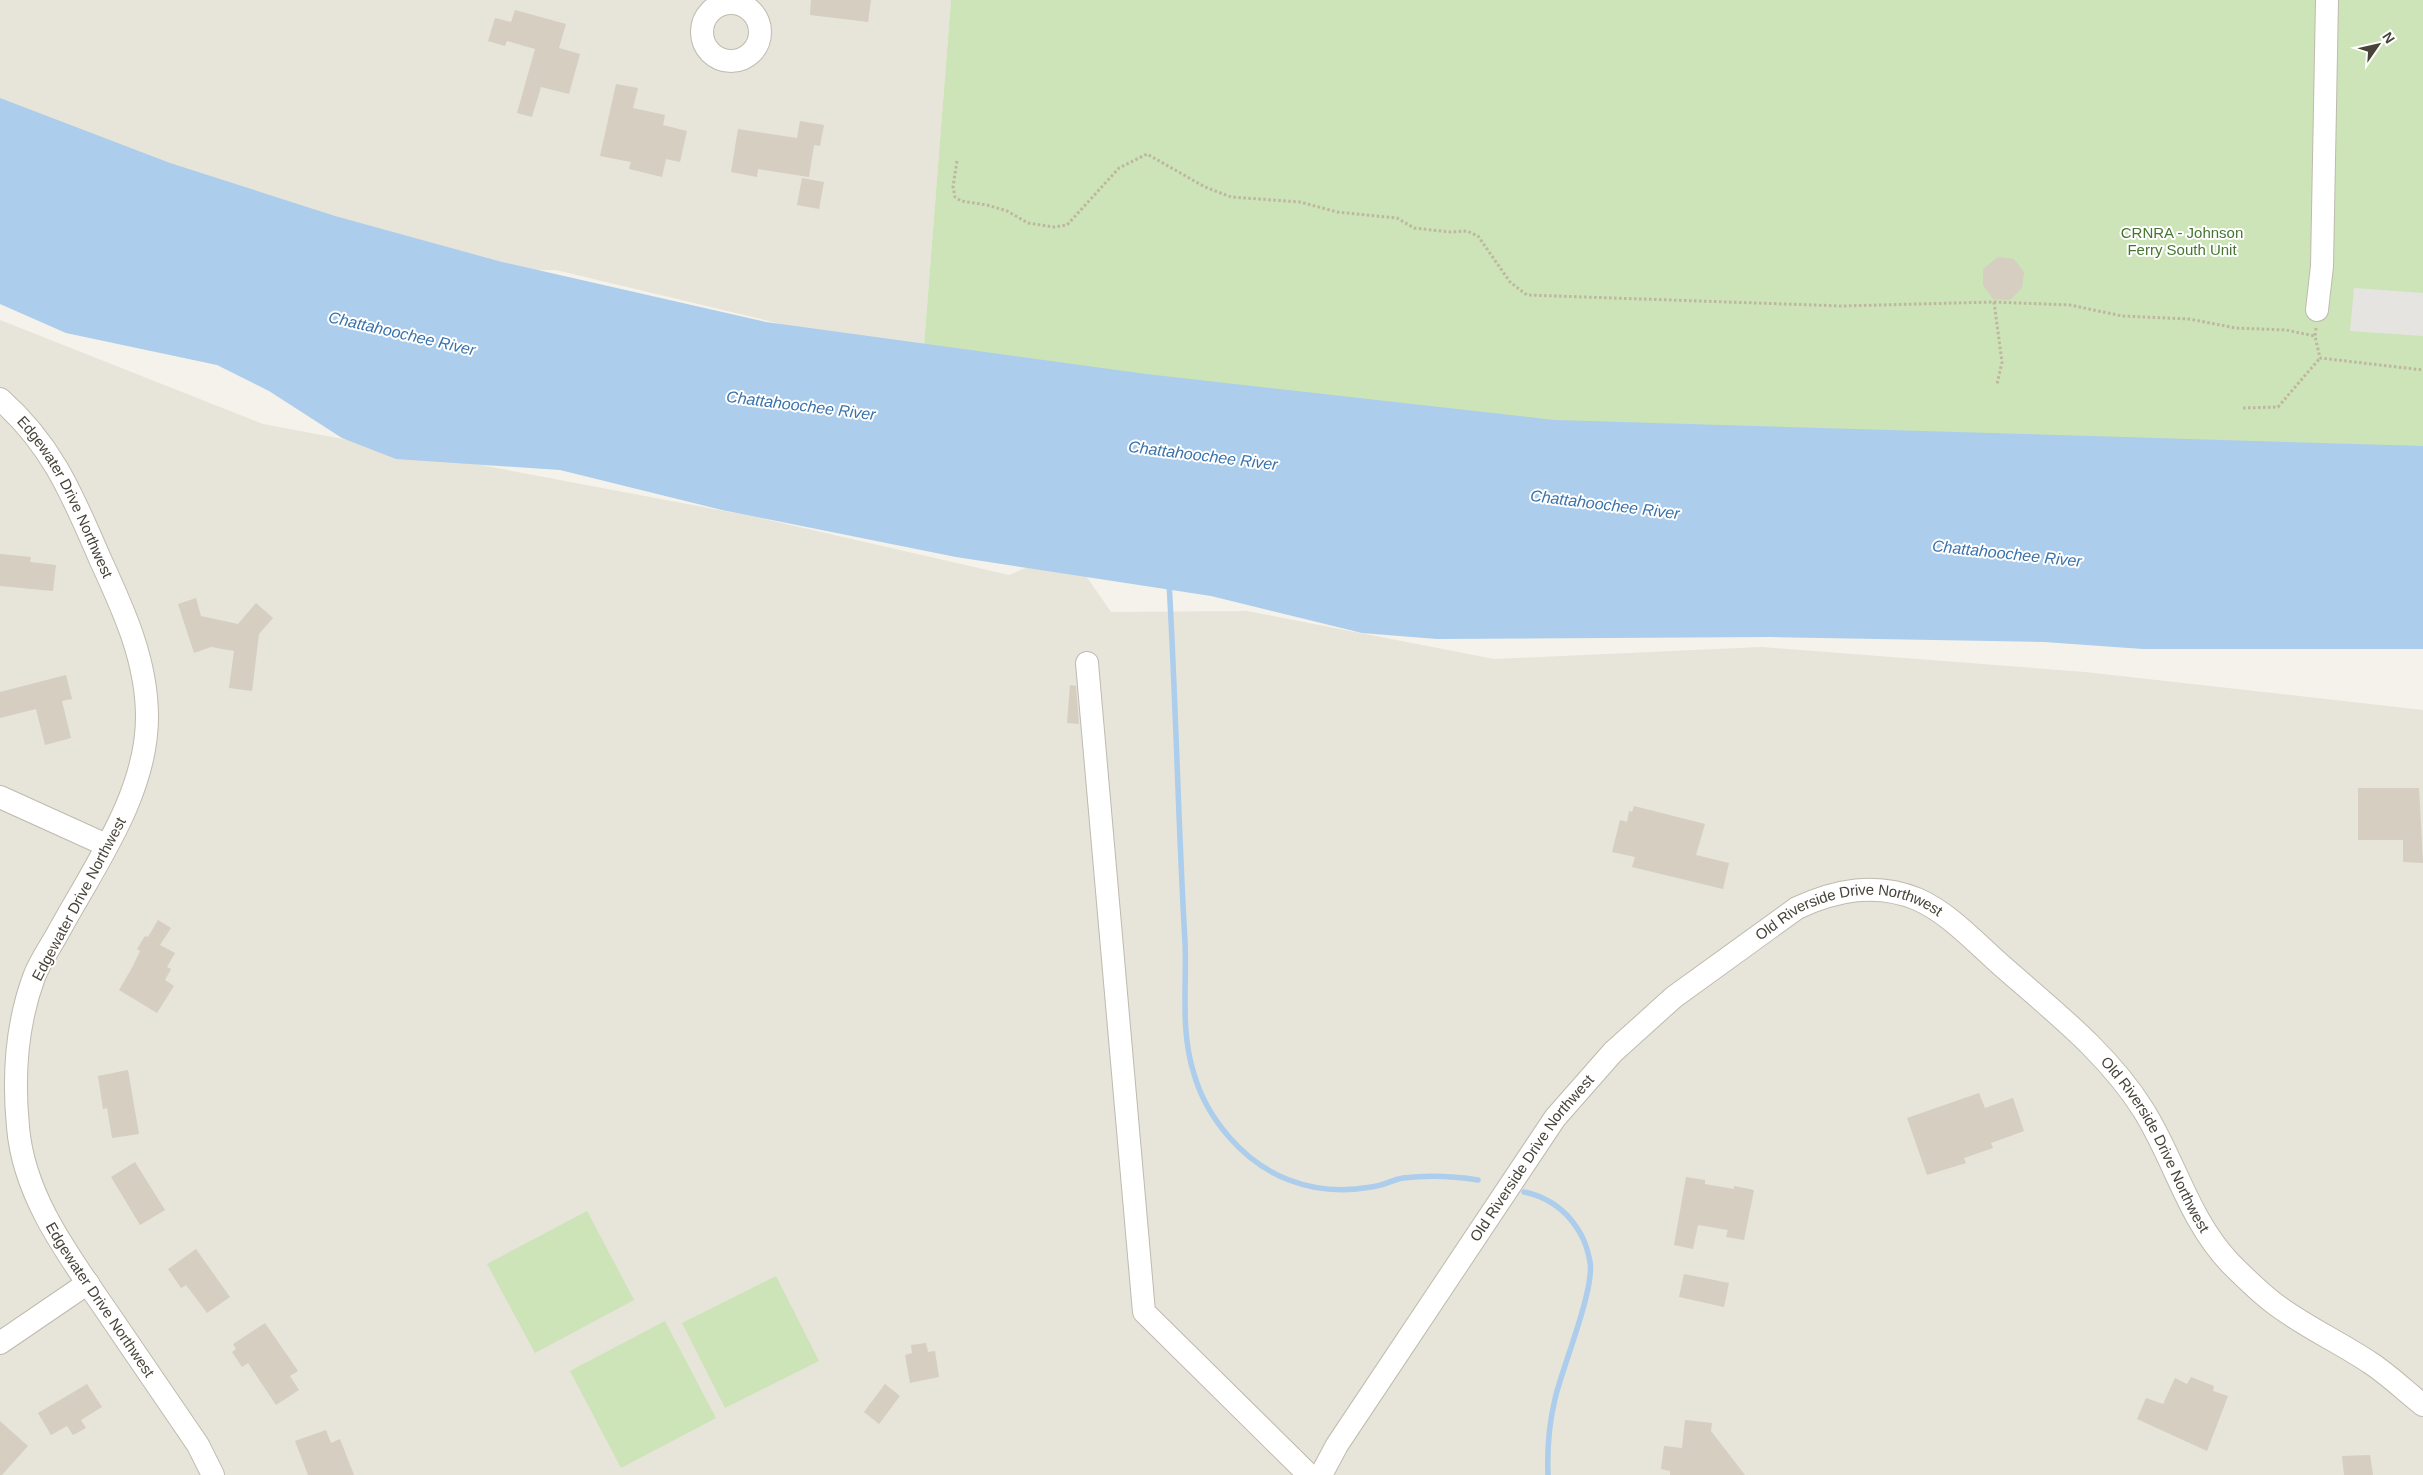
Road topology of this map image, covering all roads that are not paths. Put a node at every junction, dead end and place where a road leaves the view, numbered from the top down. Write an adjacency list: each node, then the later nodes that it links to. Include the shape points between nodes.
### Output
1 (2327, 0): 2 (street, via 2322,266)
2 (2317, 310)
3 (0, 400): 6 (street, Edgewater Drive Northwest, via 23,420 47,449 66,483 129,623 143,669 147,718 141,766 127,810)
4 (1087, 663): 11 (street, via 1144,1312)
5 (0, 797): 6 (street)
6 (106, 844): 7 (street, Edgewater Drive Northwest, via 35,975 20,1024 14,1075 18,1131 30,1181 51,1228)
7 (88, 1283): 8 (street); 10 (street, Edgewater Drive Northwest, via 198,1445)
8 (0, 1343)
9 (2423, 1405): 12 (street, Old Riverside Drive Northwest, via 2372,1363 2275,1304 2230,1263 2192,1209 2168,1153 2144,1110 2092,1045 1947,917 1917,899 1884,890 1865,889 1820,897 1798,908 1674,997 1613,1052 1554,1118 1342,1437)
10 (213, 1475)
11 (1309, 1475)
12 (1321, 1475)

